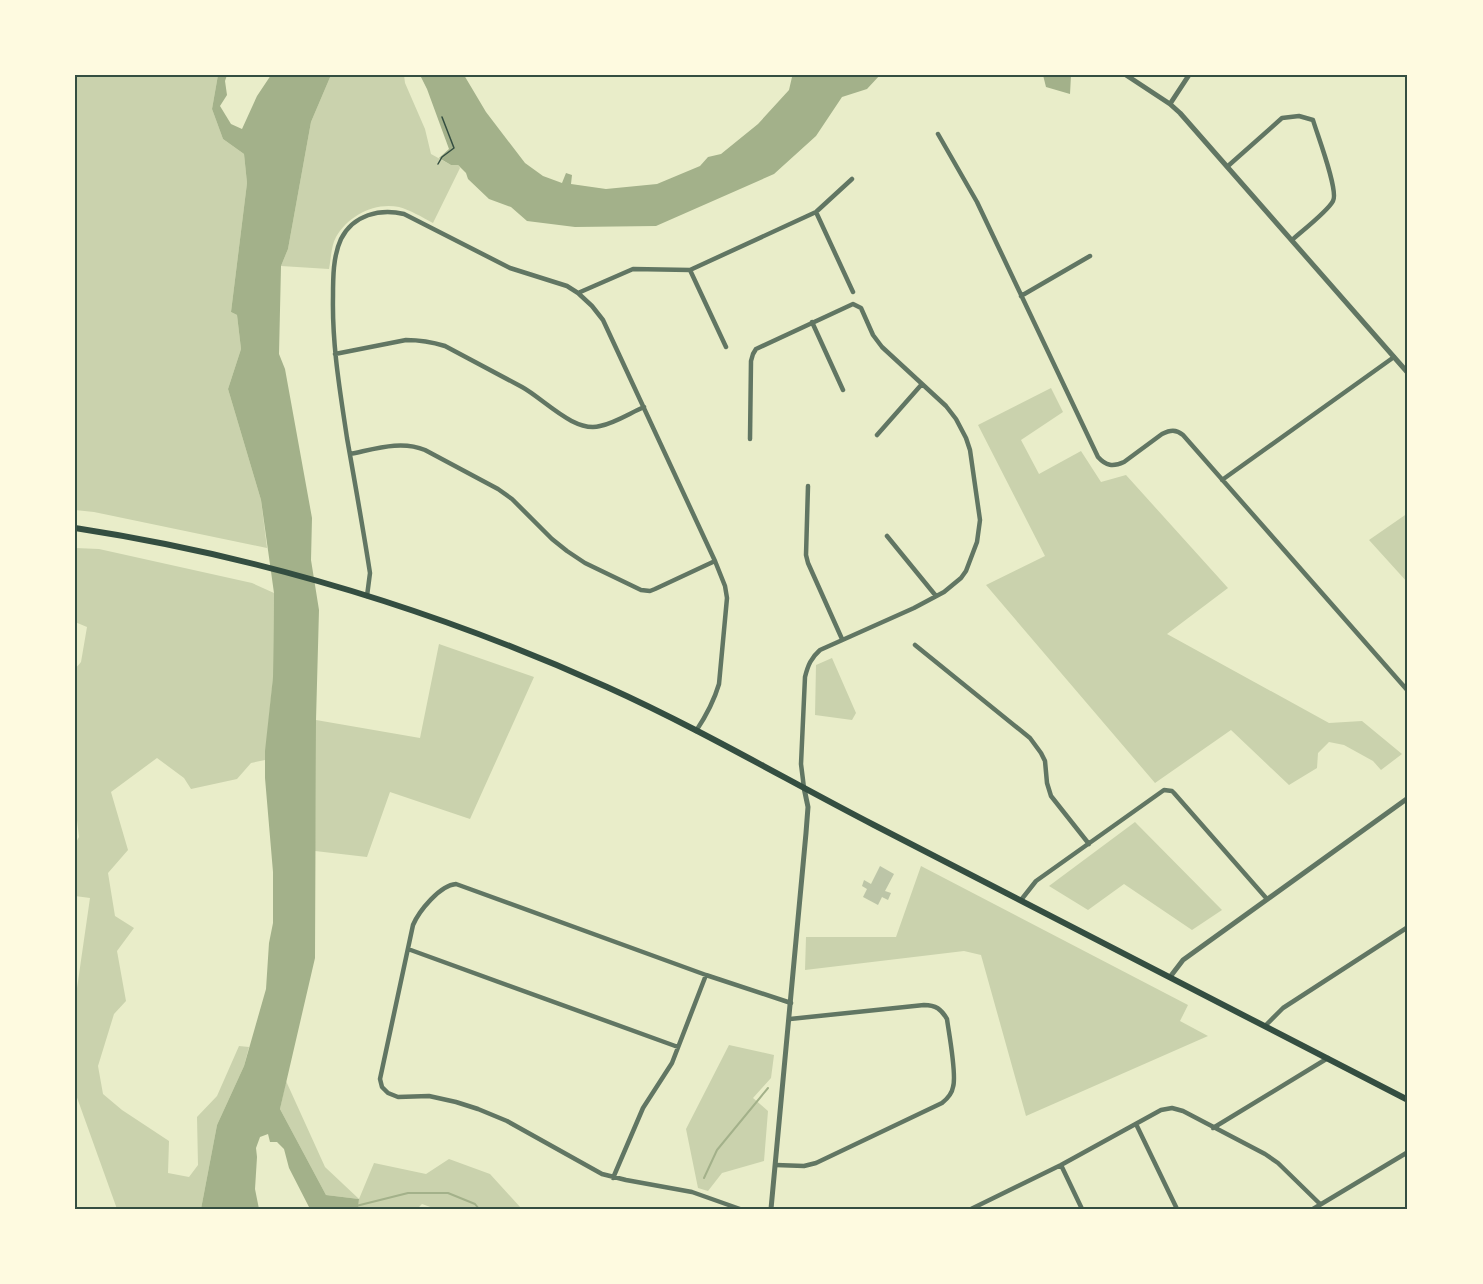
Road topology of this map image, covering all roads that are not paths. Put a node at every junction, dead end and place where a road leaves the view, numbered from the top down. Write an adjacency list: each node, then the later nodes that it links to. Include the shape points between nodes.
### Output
1 (1126, 75): 3 (street)
2 (1189, 75): 3 (street)
3 (1170, 104): 5 (street)
4 (938, 134): 13 (street, via 977,202)
5 (1228, 166): 8 (street); 8 (street, via 1282,117 1312,120 1335,200)
6 (852, 179): 7 (street)
7 (816, 212): 10 (street); 11 (street)
8 (1292, 240): 17 (street)
9 (1090, 256): 13 (street)
10 (690, 270): 12 (street, via 633,269); 15 (street)
11 (853, 292)
12 (578, 293): 16 (street, via 510,268 404,214 382,211 360,218 345,232 338,248 333,287); 21 (street, via 603,320)
13 (1021, 296): 25 (street, via 1103,462 1117,465 1174,430 1184,435)
14 (812, 322): 19 (street, via 856,304 882,347); 20 (street); 23 (street, via 760,346 753,354)
15 (726, 347)
16 (335, 354): 21 (street, via 406,340 436,343 534,393 573,423 587,427 602,426); 24 (street)
17 (1394, 357): 18 (street); 25 (street)
18 (1408, 373)
19 (922, 384): 22 (street); 31 (street, via 952,412 966,438 980,520 978,542 966,571)
20 (843, 390)
21 (644, 407): 29 (street)
22 (877, 435)
23 (750, 439)
24 (350, 454): 29 (street, via 399,446 425,450 498,489 567,551 636,589 655,589); 30 (street, via 370,573)
25 (1222, 480): 34 (street)
26 (807, 486): 32 (street, via 806,555)
27 (75, 528): 30 (main road, via 164,543)
28 (887, 537): 31 (street)
29 (715, 561): 35 (street, via 727,598 720,672 716,694)
30 (367, 596): 35 (main road, via 551,664)
31 (936, 596): 32 (street)
32 (842, 639): 36 (street, via 820,650 808,665 801,764)
33 (915, 645): 38 (street, via 1030,738 1045,761 1051,796)
34 (1408, 691)
35 (696, 730): 36 (main road)
36 (804, 788): 40 (main road); 45 (street, via 807,825)
37 (1408, 798): 39 (street)
38 (1089, 844): 39 (street, via 1164,790 1172,791); 40 (street, via 1036,881)
39 (1268, 899): 44 (street, via 1183,960)
40 (1020, 900): 44 (main road)
41 (1408, 927): 47 (street, via 1283,1008)
42 (408, 949): 43 (street, via 417,915 444,888 456,884); 48 (street); 56 (street, via 380,1079 387,1093 398,1097 429,1096 478,1109)
43 (706, 975): 45 (street); 48 (street)
44 (1170, 977): 47 (main road)
45 (791, 1004): 46 (street)
46 (789, 1019): 54 (street); 54 (street, via 924,1005 937,1007 947,1019 954,1081 951,1093 942,1103 816,1163)
47 (1265, 1026): 49 (main road)
48 (678, 1047): 56 (street, via 643,1108)
49 (1328, 1058): 50 (main road); 52 (street)
50 (1408, 1100)
51 (1136, 1124): 52 (street, via 1172,1108); 55 (street); 62 (street)
52 (1213, 1128): 57 (street, via 1278,1162)
53 (1408, 1152): 57 (street)
54 (776, 1165): 59 (street)
55 (1061, 1165): 60 (street); 61 (street)
56 (613, 1178): 58 (street, via 693,1192)
57 (1320, 1204): 63 (street)
58 (740, 1209)
59 (771, 1209)
60 (971, 1209)
61 (1082, 1209)
62 (1177, 1209)
63 (1313, 1209)

